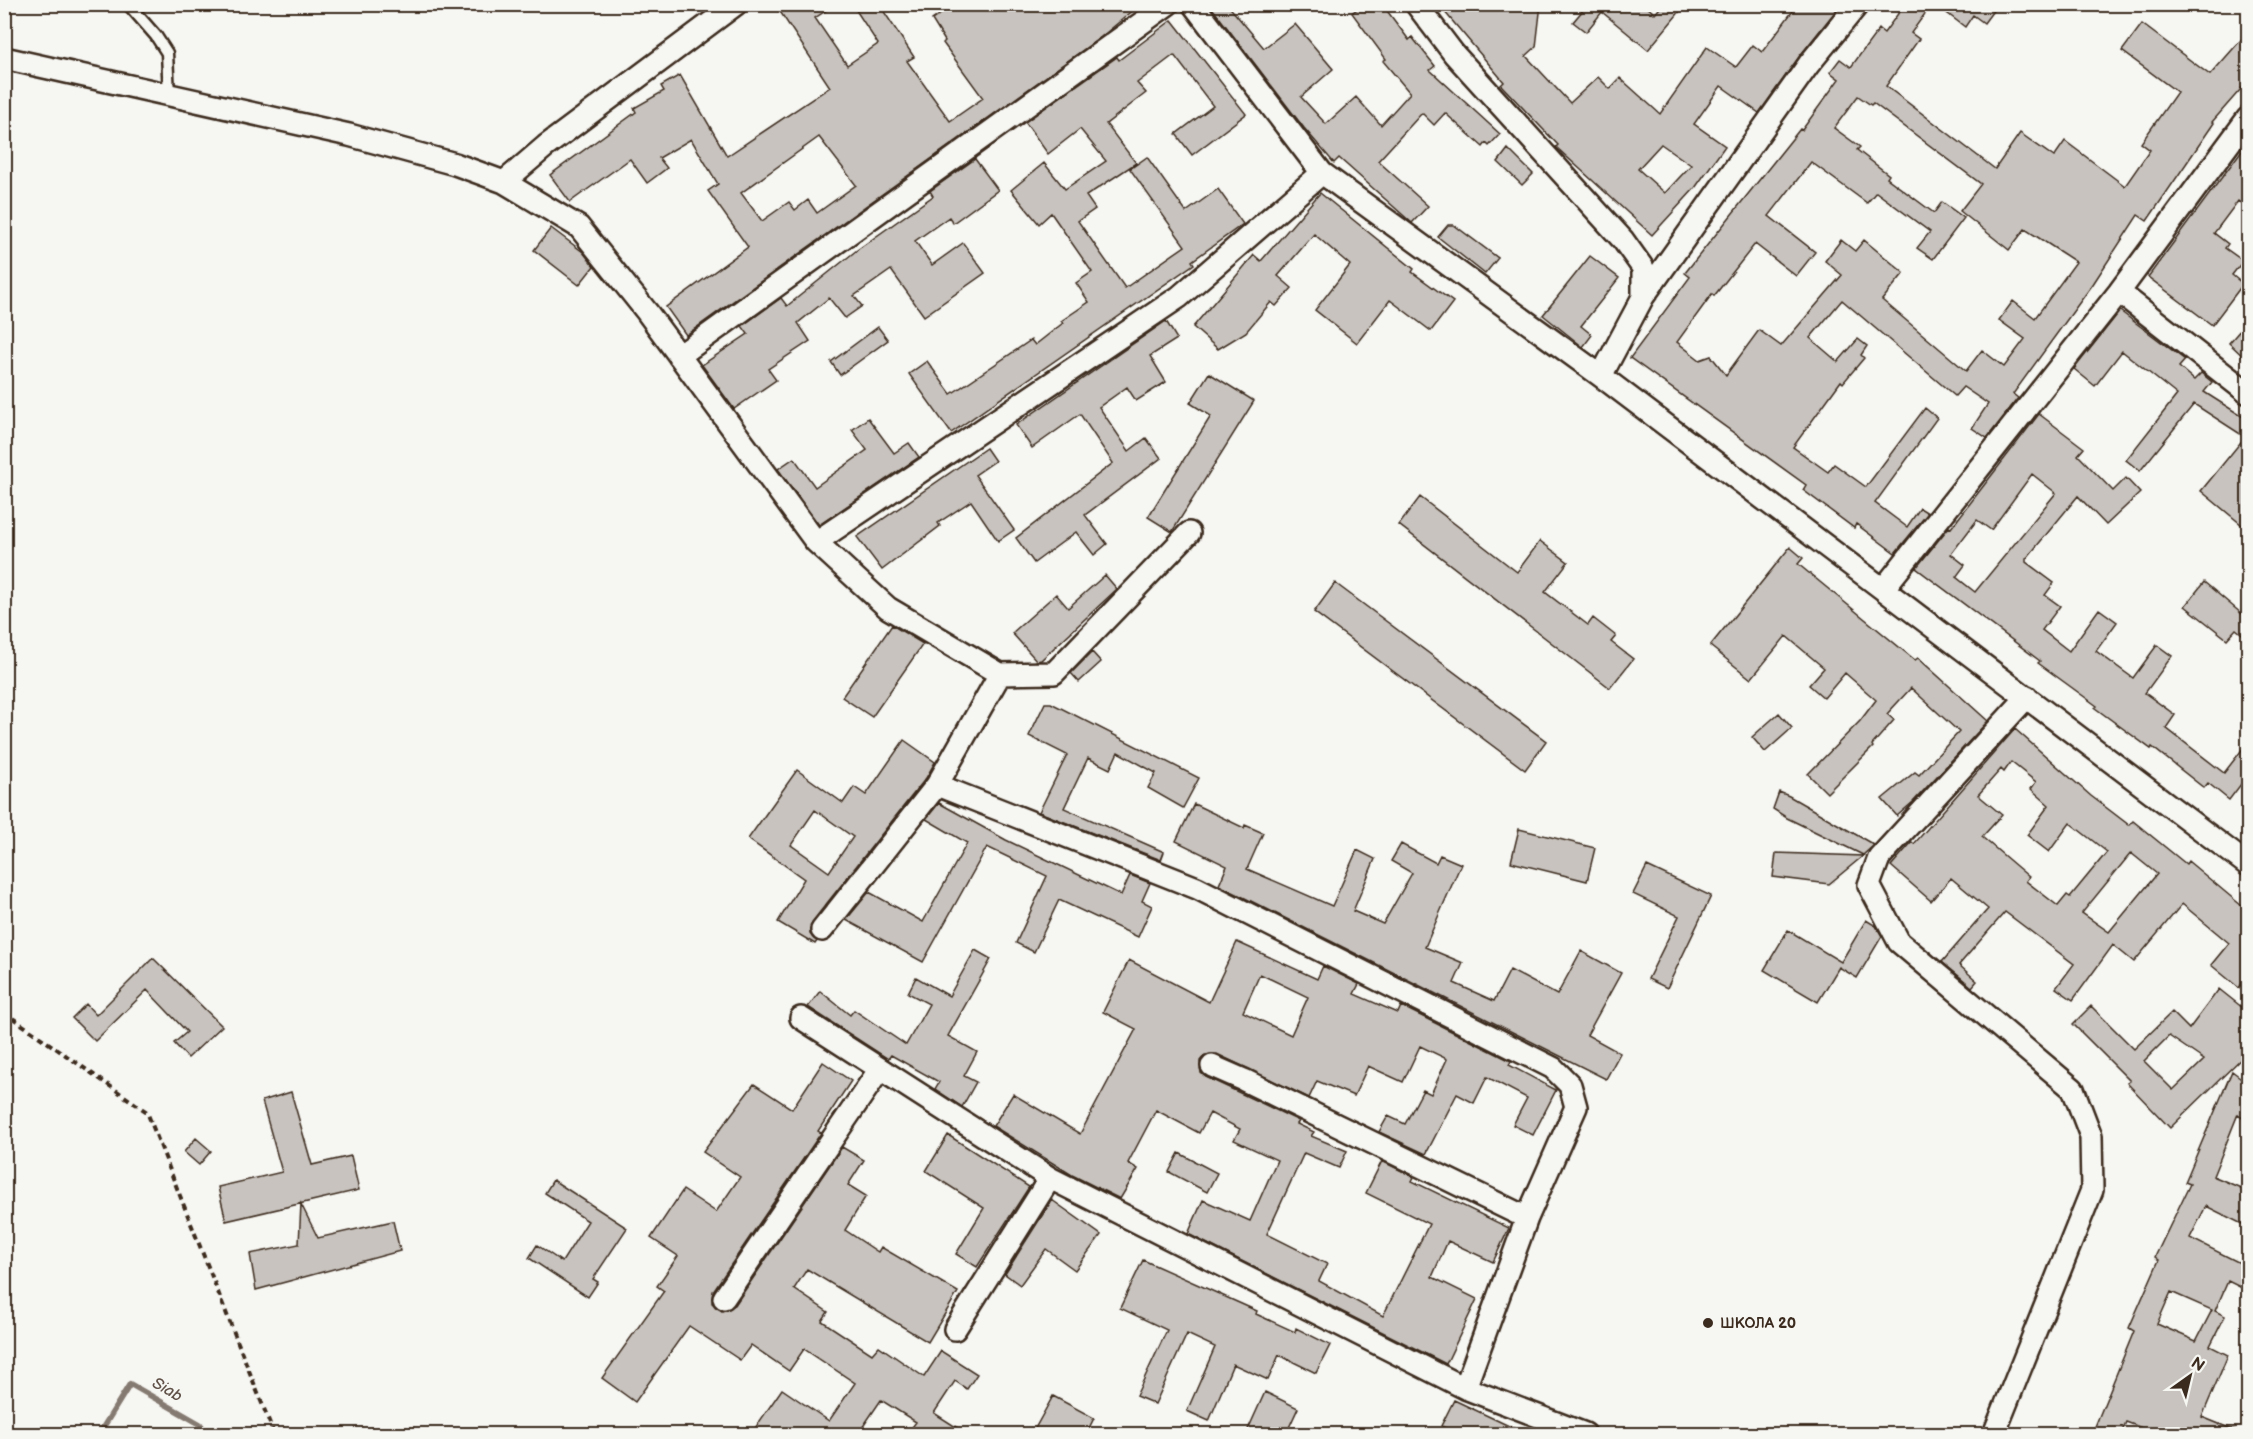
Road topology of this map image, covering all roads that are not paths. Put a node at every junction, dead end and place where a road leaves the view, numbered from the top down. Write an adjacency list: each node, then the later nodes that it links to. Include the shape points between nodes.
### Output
1 (128, 4): 8 (lane, via 166,53)
2 (736, 4): 11 (street)
3 (1168, 4): 14 (street)
4 (1193, 4): 10 (street)
5 (1416, 4): 13 (street, via 1454,54 1623,240 1643,268)
6 (1858, 4): 13 (street, via 1809,64)
7 (4, 58): 8 (street)
8 (168, 88): 11 (street, via 455,164)
9 (2248, 118): 12 (street)
10 (1322, 173): 15 (street); 18 (street, via 1179,297)
11 (504, 182): 14 (street, via 579,227)
12 (2119, 292): 16 (street); 19 (street)
13 (1644, 297): 15 (street)
14 (680, 356): 18 (street)
15 (1601, 376): 19 (street)
16 (2248, 393)
17 (1189, 533): 20 (street, via 1054,673)
18 (816, 542): 20 (street, via 888,608)
19 (1884, 588): 21 (street)
20 (1000, 674): 22 (street)
21 (2027, 697): 23 (street); 34 (street, via 1879,858 1869,885 1899,942 2073,1089 2091,1136 2092,1190)
22 (937, 785): 24 (street); 29 (street, via 1197,888 1553,1068 1570,1085 1576,1107)
23 (2248, 865)
24 (822, 930)
25 (801, 1018): 27 (street)
26 (1212, 1066): 29 (street)
27 (880, 1069): 28 (street); 30 (street)
28 (1050, 1178): 31 (street); 32 (street)
29 (1527, 1218): 32 (street)
30 (724, 1298)
31 (955, 1329)
32 (1465, 1388): 33 (street)
33 (1585, 1434)
34 (1995, 1434)

